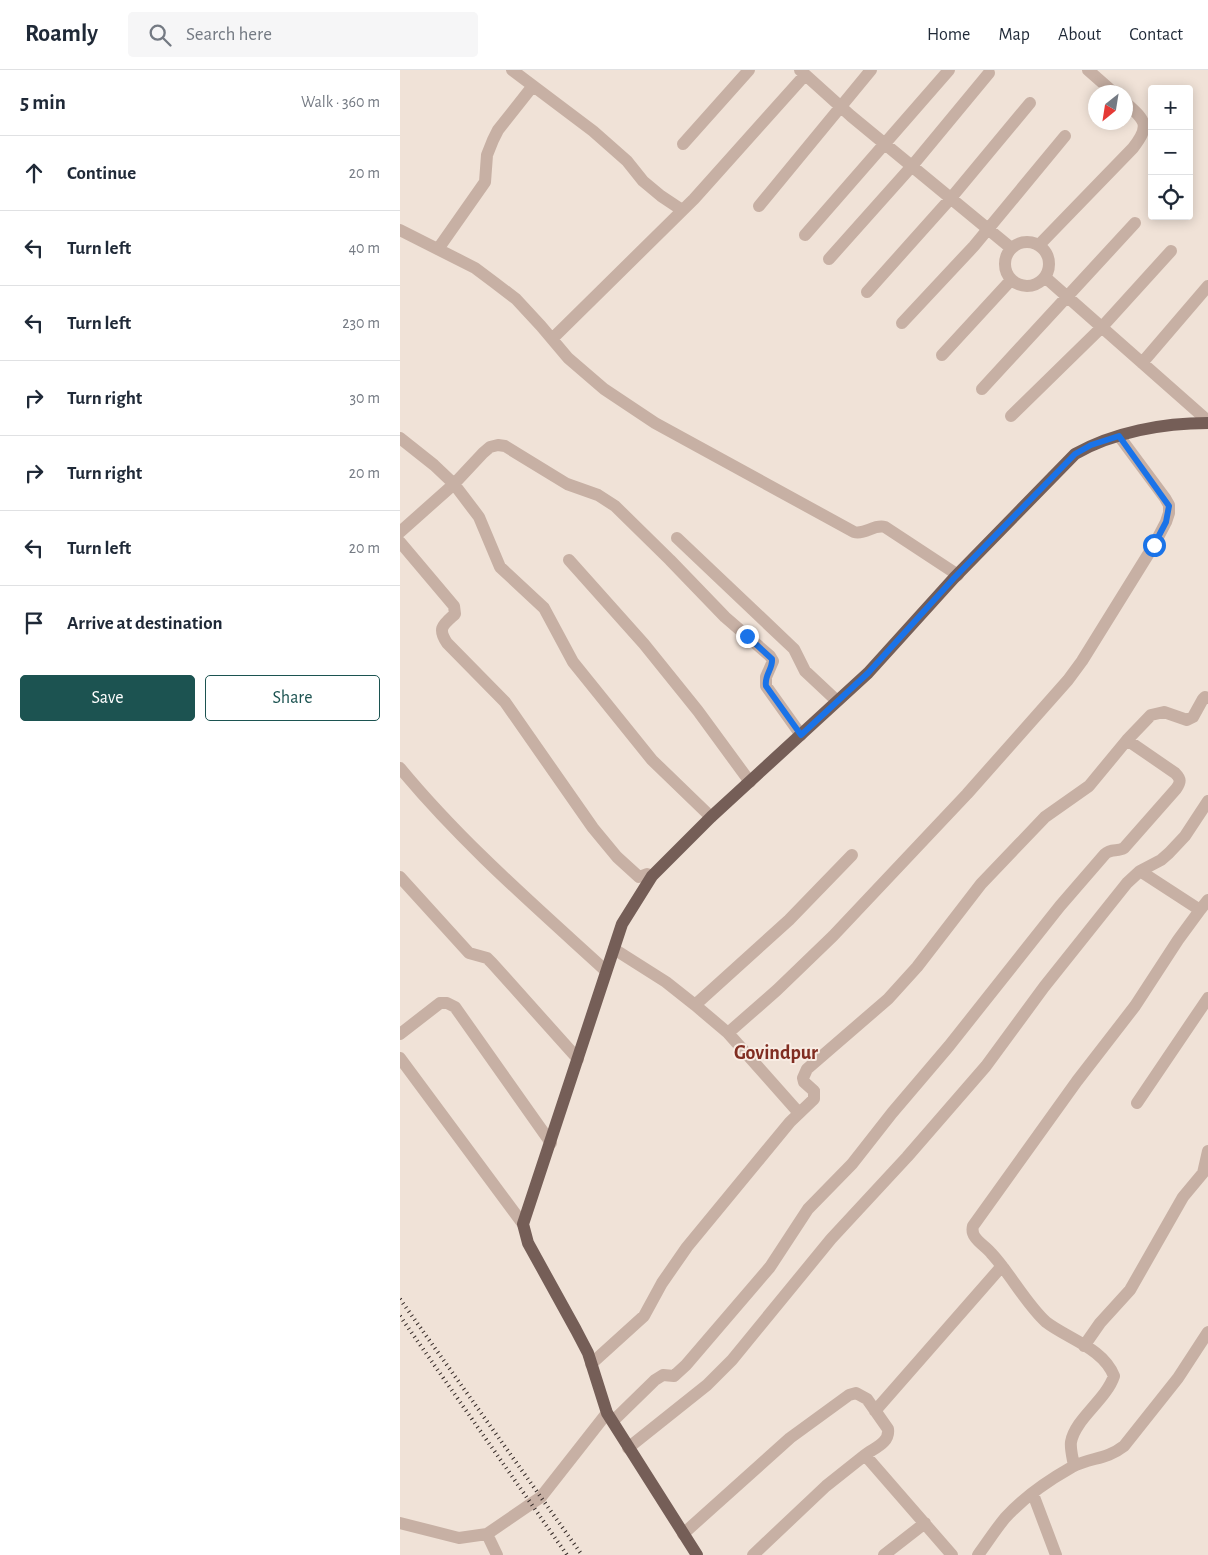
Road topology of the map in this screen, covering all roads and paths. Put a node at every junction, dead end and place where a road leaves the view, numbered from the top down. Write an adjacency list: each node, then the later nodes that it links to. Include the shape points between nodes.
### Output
1 (512, 70): 9 (street)
2 (749, 70): 14 (street)
3 (871, 70): 11 (street)
4 (949, 70): 15 (street)
5 (1088, 70): 8 (street)
6 (803, 72): 11 (street); 19 (street)
7 (989, 73): 16 (street)
8 (1105, 85)
9 (532, 87): 19 (street, via 593,131 627,161 643,181); 26 (street, via 498,130 486,155 485,182)
10 (1030, 103): 17 (street)
11 (841, 106): 15 (street); 18 (street)
12 (1133, 109): 24 (street, via 1142,117 1145,129 1139,140)
13 (1065, 136): 22 (street)
14 (683, 144)
15 (885, 144): 16 (street); 23 (street)
16 (912, 166): 17 (street); 28 (street)
17 (951, 198): 22 (street); 32 (street)
18 (759, 206)
19 (682, 210): 36 (street)
20 (1135, 223): 33 (street)
21 (400, 230): 26 (street)
22 (988, 230): 25 (street); 34 (street)
23 (805, 236)
24 (1039, 245): 25 (street, via 1030,241); 29 (street, via 1050,262)
25 (1011, 248): 30 (street, via 1006,266)
26 (438, 249): 36 (street, via 476,268 516,299)
27 (1171, 251): 35 (street)
28 (829, 259)
29 (1046, 278): 30 (street, via 1027,287); 33 (street)
30 (1011, 280): 37 (street)
31 (1208, 286): 38 (street)
32 (867, 292)
33 (1068, 296): 35 (street); 39 (street)
34 (902, 323)
35 (1102, 327): 38 (street); 40 (street)
36 (552, 339): 49 (street, via 568,358 604,389 654,423 854,532 885,527)
37 (942, 355)
38 (1142, 363): 41 (street)
39 (982, 389)
40 (1011, 416)
41 (1208, 422): 42 (main road, via 1154,427)
42 (1119, 436): 49 (main road, via 1075,454); 67 (street, via 1165,498 1169,513 1154,545 1082,661 1038,715 866,902 798,970)
43 (400, 438): 44 (street)
44 (454, 484): 45 (street); 52 (street, via 483,453 498,444 567,484 598,495 615,506 725,618 770,656 773,661 766,686); 57 (street, via 479,517 500,567 544,608 573,662 652,760)
45 (400, 532)
46 (677, 538): 51 (street, via 794,649 805,671)
47 (400, 542): 60 (street, via 454,606 455,614 441,630 447,643 505,702 617,857 637,876)
48 (569, 560): 55 (street, via 644,644)
49 (958, 575): 51 (main road, via 868,673)
50 (1208, 698): 53 (street, via 1203,699 1193,717 1187,720 1164,712 1154,713)
51 (837, 701): 52 (main road)
52 (801, 735): 55 (main road)
53 (1127, 740): 72 (street, via 1089,786 1044,817 981,884 888,999 807,1069 803,1074 804,1082 815,1096); 81 (street, via 1178,777 1180,784 1127,845 1105,854 1067,898 852,1164 808,1210 770,1267 686,1365 674,1376 663,1375 655,1380)
54 (400, 768): 64 (street, via 476,851)
55 (750, 782): 57 (main road)
56 (1208, 801): 59 (street, via 1185,836 1169,853)
57 (710, 816): 60 (main road)
58 (852, 855): 66 (street, via 789,920)
59 (1140, 871): 62 (street); 82 (street, via 1060,966 986,1066 831,1239 732,1360 707,1385)
60 (652, 876): 63 (main road, via 622,924)
61 (400, 878): 70 (street, via 469,953 492,962)
62 (1204, 905): 76 (street, via 1135,1006 976,1219 973,1234)
63 (614, 949): 64 (main road); 66 (street)
64 (606, 971): 70 (main road)
65 (1208, 998): 71 (street)
66 (695, 1005): 67 (street)
67 (728, 1033): 72 (street)
68 (400, 1034): 73 (street, via 440,1003 448,1003 455,1008)
69 (400, 1058): 75 (street)
70 (578, 1059): 73 (main road)
71 (1137, 1103)
72 (799, 1113): 79 (street, via 687,1247 644,1316)
73 (551, 1143): 75 (main road)
74 (1208, 1151): 78 (street, via 1202,1173 1182,1197 1130,1290)
75 (523, 1224): 79 (main road, via 528,1243)
76 (1002, 1266): 78 (street, via 1041,1317); 80 (street)
77 (1208, 1332): 84 (street, via 1178,1378 1124,1446 1105,1457)
78 (1084, 1346): 84 (street, via 1105,1361 1114,1376 1110,1386 1076,1428 1070,1443)
79 (591, 1364): 81 (main road)
80 (875, 1410): 83 (street, via 889,1434 884,1442); 89 (street, via 861,1395 849,1395 790,1438)
81 (610, 1417): 82 (main road); 88 (street, via 541,1497)
82 (628, 1448): 89 (main road)
83 (865, 1454): 87 (street); 92 (street)
84 (1074, 1466): 85 (street)
85 (1033, 1494): 95 (street, via 1006,1516); 96 (street)
86 (400, 1523): 88 (street, via 459,1538)
87 (925, 1523): 93 (street); 94 (street)
88 (487, 1534): 90 (street)
89 (683, 1534): 91 (main road)
90 (497, 1555)
91 (697, 1555)
92 (753, 1555)
93 (884, 1555)
94 (952, 1555)
95 (978, 1555)
96 (1056, 1555)

